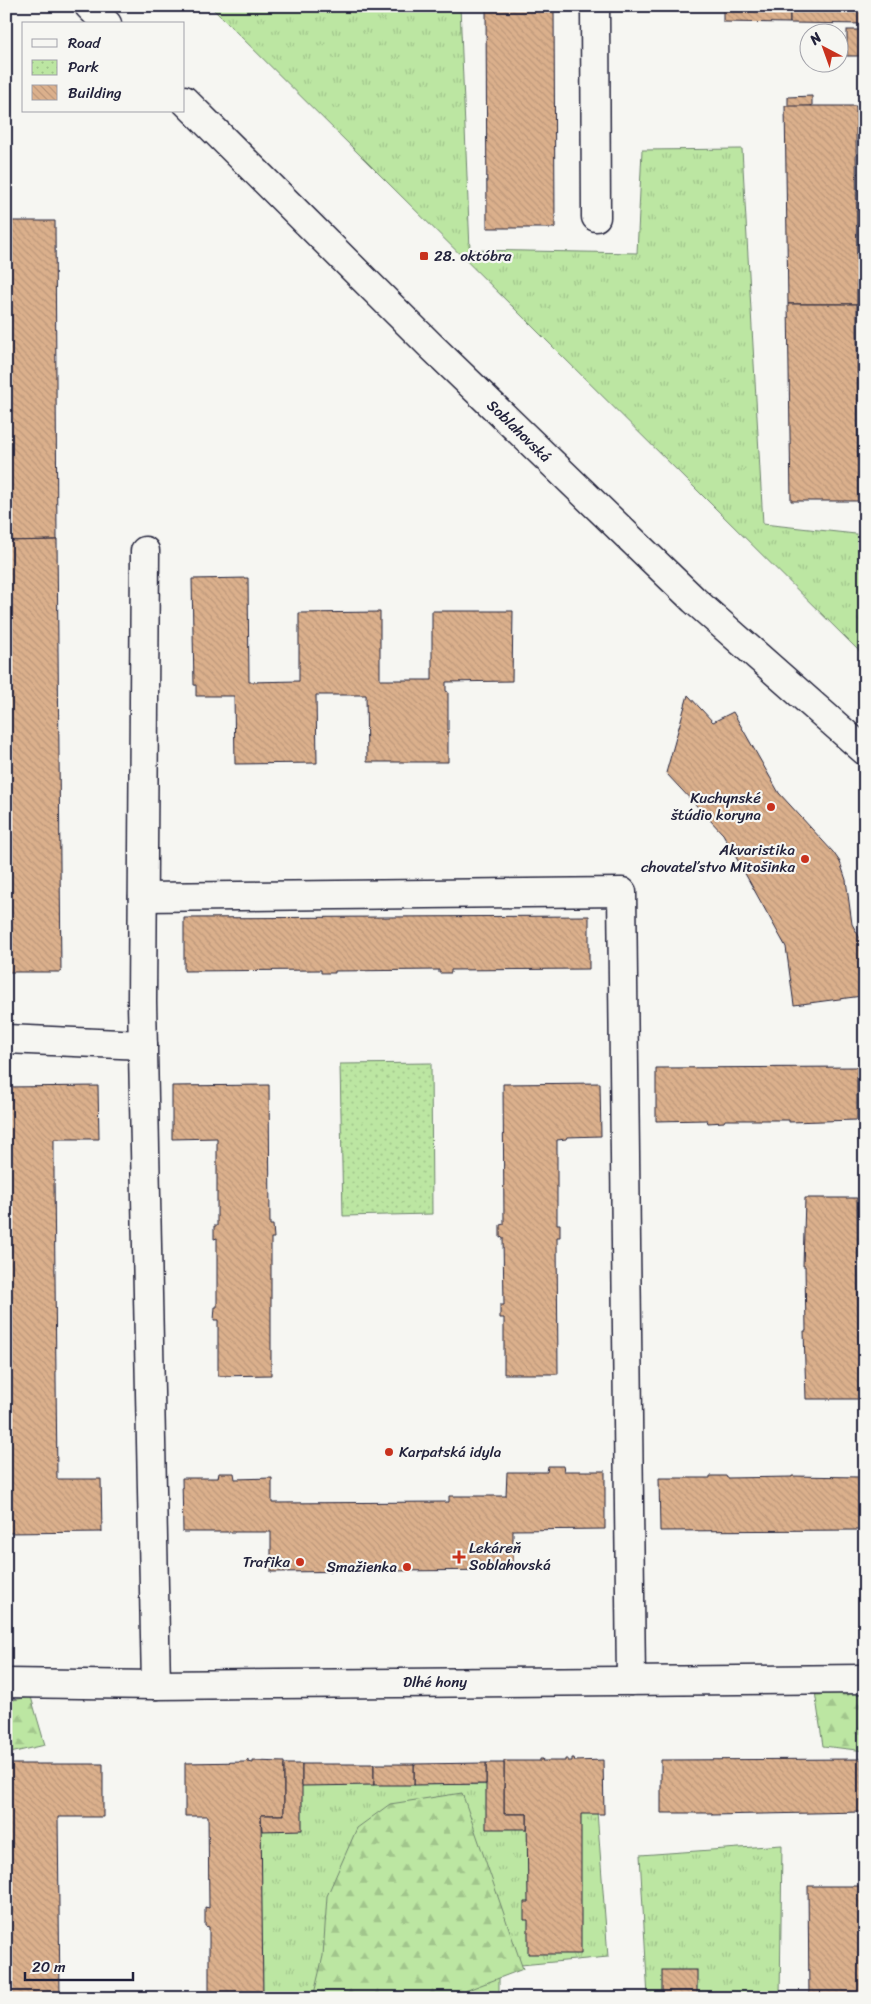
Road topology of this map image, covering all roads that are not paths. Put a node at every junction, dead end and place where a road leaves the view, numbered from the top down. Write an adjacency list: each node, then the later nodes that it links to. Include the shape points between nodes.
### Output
1 (89, 6): 3 (street)
2 (595, 6): 5 (street)
3 (105, 22)
4 (185, 101): 7 (street, Soblahovská, via 431,346 673,579)
5 (596, 217)
6 (145, 551): 8 (street)
7 (865, 751)
8 (143, 897): 10 (street); 12 (street, via 622,892)
9 (6, 1039): 10 (street)
10 (144, 1045): 14 (street)
11 (865, 1679): 12 (street, Dlhé hony)
12 (631, 1681): 14 (street, Dlhé hony)
13 (6, 1682): 14 (street, Dlhé hony)
14 (156, 1685)

